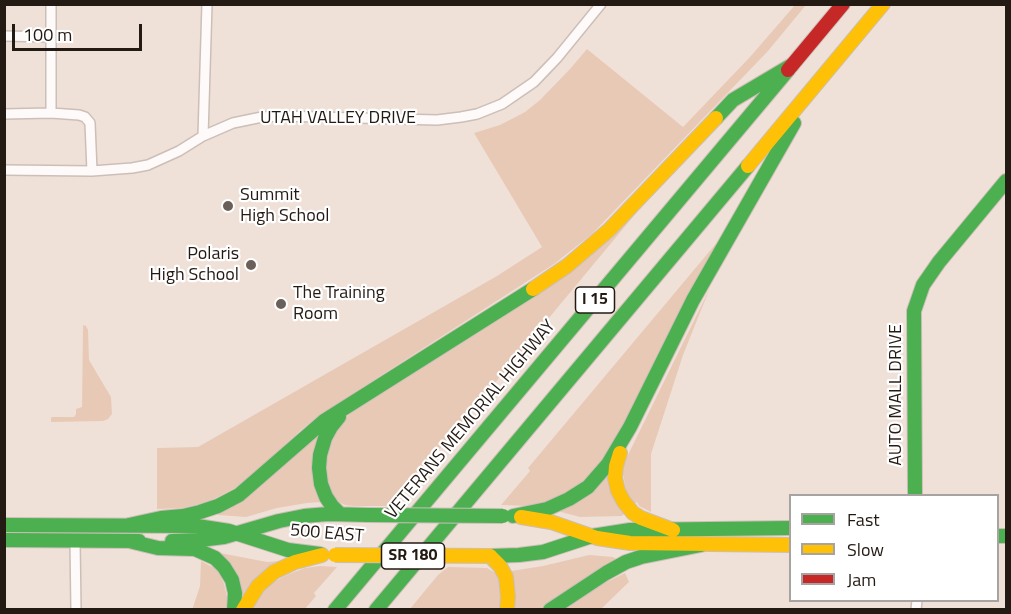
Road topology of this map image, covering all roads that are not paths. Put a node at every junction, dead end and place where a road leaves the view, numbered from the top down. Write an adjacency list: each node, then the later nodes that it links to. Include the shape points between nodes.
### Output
1 (51, 4): 7 (street)
2 (207, 4): 12 (street)
3 (601, 4): 12 (street, UTAH VALLEY DRIVE, via 534,82 502,104 477,114 437,120 262,117)
4 (843, 4): 8 (main road, VETERANS MEMORIAL HIGHWAY / I 15)
5 (883, 4): 9 (main road, I 15)
6 (4, 36): 7 (street)
7 (51, 37): 10 (street)
8 (792, 65): 16 (main road, via 733,100 609,230 567,266); 37 (main road, VETERANS MEMORIAL HIGHWAY / I 15)
9 (817, 84): 17 (main road, via 693,300); 38 (main road, I 15)
10 (51, 113): 11 (street); 14 (street, via 88,119)
11 (4, 114)
12 (203, 135): 14 (street, UTAH VALLEY DRIVE, via 148,165)
13 (4, 170): 14 (street, UTAH VALLEY DRIVE)
14 (92, 171)
15 (1006, 181): 18 (main road, AUTO MALL DRIVE, via 939,262 923,285 914,311)
16 (356, 402): 19 (main road, via 331,427 320,455 322,489); 22 (main road, via 324,421 235,498 195,514)
17 (630, 427): 20 (main road, via 608,464 584,490 551,507); 24 (main road, via 617,461 620,495 635,514)
18 (915, 494)
19 (340, 514): 20 (main road, 500 EAST / SR 180, bridge); 25 (main road, 500 EAST / SR 180, via 297,517)
20 (508, 516): 26 (main road, 500 EAST / SR 180, via 551,522)
21 (4, 525): 22 (main road, 500 EAST / SR 180)
22 (129, 525): 25 (main road, 500 EAST / SR 180, via 196,526)
23 (789, 528): 24 (main road, 500 EAST / SR 180)
24 (673, 530): 26 (main road, 500 EAST / SR 180, via 630,530)
25 (239, 534): 29 (main road, 500 EAST / SR 180, via 194,541); 32 (main road, 500 EAST / SR 180, via 288,550)
26 (592, 536): 30 (main road, 500 EAST / SR 180, via 635,544); 33 (main road, 500 EAST / SR 180, via 543,552)
27 (4, 540): 28 (main road, 500 EAST / SR 180)
28 (75, 540): 29 (main road, 500 EAST / SR 180); 34 (street)
29 (129, 541): 35 (main road, via 159,548 195,549 215,558 232,580)
30 (701, 545): 31 (main road, 500 EAST / SR 180); 40 (main road, via 626,562)
31 (789, 545)
32 (328, 555): 33 (main road, 500 EAST / SR 180, bridge); 36 (main road, via 291,563 270,575)
33 (490, 556): 39 (main road, via 506,577)
34 (76, 609)
35 (234, 609)
36 (243, 609)
37 (335, 609)
38 (376, 609)
39 (507, 609)
40 (550, 609)

